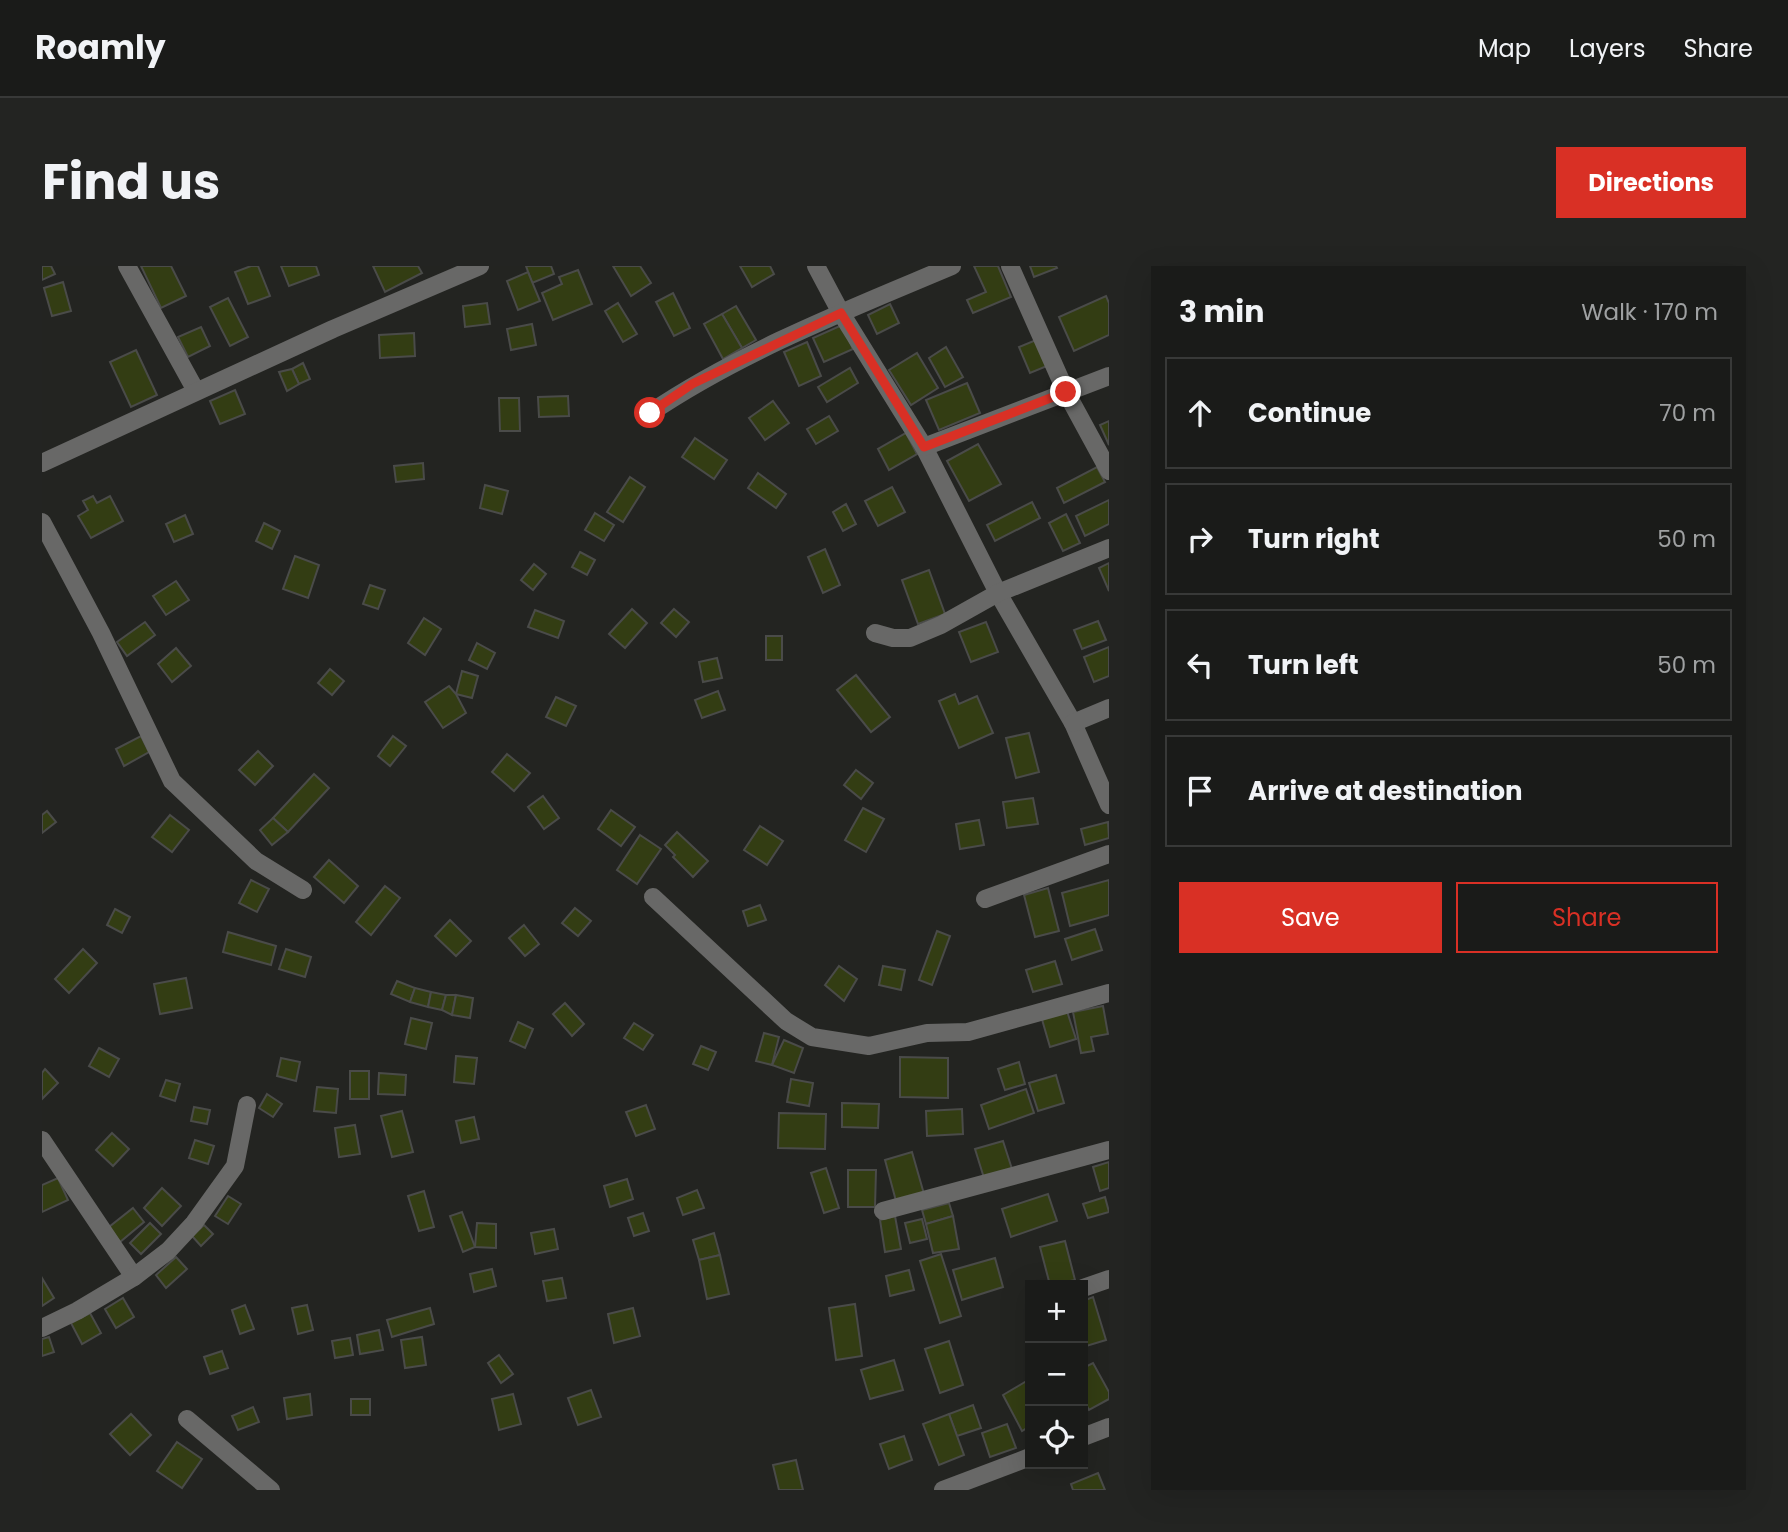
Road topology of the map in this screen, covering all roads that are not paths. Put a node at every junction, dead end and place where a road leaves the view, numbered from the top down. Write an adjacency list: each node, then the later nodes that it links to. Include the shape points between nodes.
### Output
1 (127, 266): 8 (street)
2 (480, 266): 8 (street)
3 (816, 266): 6 (street)
4 (952, 266): 6 (street)
5 (1010, 266): 9 (street)
6 (841, 313): 10 (street, via 692,384); 11 (street)
7 (1109, 376): 9 (street)
8 (196, 391): 12 (street)
9 (1066, 392): 11 (street); 13 (street)
10 (650, 413)
11 (924, 447): 16 (street)
12 (42, 463)
13 (1109, 471)
14 (42, 522): 22 (street, via 172,781 256,861)
15 (1109, 548): 16 (street)
16 (998, 593): 17 (street, via 910,638); 19 (street)
17 (875, 633)
18 (1109, 708): 19 (street)
19 (1073, 723): 20 (street)
20 (1109, 805)
21 (1109, 854): 24 (street)
22 (303, 890)
23 (653, 897): 25 (street, via 786,1021 812,1037 869,1045 927,1033 968,1032)
24 (985, 899)
25 (1109, 993)
26 (247, 1105): 31 (street, via 235,1166 194,1223)
27 (42, 1140): 29 (street)
28 (1109, 1150): 30 (street)
29 (49, 1166): 31 (street)
30 (883, 1211)
31 (134, 1277): 34 (street)
32 (1109, 1279): 33 (street)
33 (1088, 1286)
34 (42, 1328)
35 (187, 1419): 39 (street)
36 (1109, 1427): 37 (street)
37 (1088, 1435)
38 (1025, 1459): 40 (street)
39 (271, 1490)
40 (943, 1490)

